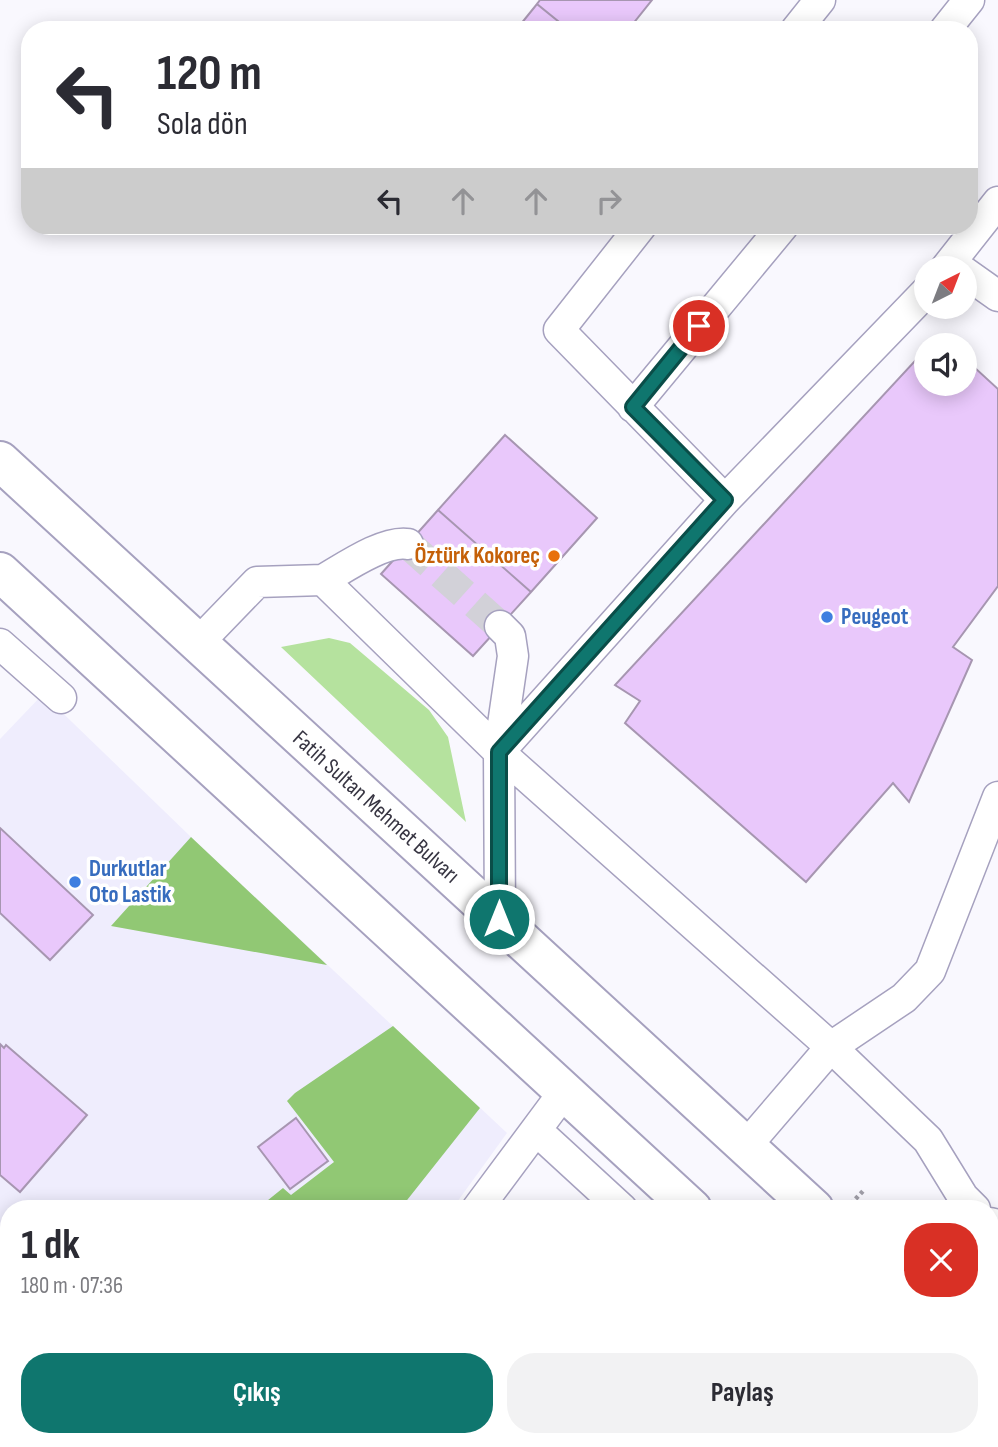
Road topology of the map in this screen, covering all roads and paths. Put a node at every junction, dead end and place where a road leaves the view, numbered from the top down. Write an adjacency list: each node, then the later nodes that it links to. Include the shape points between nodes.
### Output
1 (820, 0): 3 (street)
2 (969, 0): 4 (street)
3 (803, 21)
4 (952, 21)
5 (998, 202): 6 (street)
6 (978, 232)
7 (634, 235): 14 (street, via 559,330)
8 (776, 235): 14 (street)
9 (976, 235): 10 (street)
10 (962, 256)
11 (977, 282): 12 (street)
12 (998, 296)
13 (914, 304): 16 (street)
14 (633, 407): 16 (street)
15 (0, 461): 22 (highway, Fatih Sultan Mehmet Bulvarı)
16 (725, 500): 24 (street)
17 (408, 544): 19 (street, via 383,548)
18 (0, 572): 28 (highway)
19 (323, 580): 22 (street, via 257,582); 24 (street)
20 (500, 626): 24 (street, via 510,636 513,656)
21 (0, 644): 23 (street)
22 (197, 644): 26 (highway, Fatih Sultan Mehmet Bulvarı)
23 (61, 698)
24 (499, 752): 26 (street); 27 (street)
25 (998, 797): 27 (street, via 930,971 904,998)
26 (499, 919): 30 (highway, Fatih Sultan Mehmet Bulvarı)
27 (831, 1047): 30 (street); 37 (street, via 928,1140)
28 (564, 1092): 29 (street); 34 (highway)
29 (536, 1130): 32 (street); 33 (street)
30 (746, 1146): 35 (highway, Fatih Sultan Mehmet Bulvarı)
31 (864, 1190): 36 (path)
32 (484, 1200)
33 (612, 1200)
34 (682, 1200)
35 (804, 1200)
36 (855, 1200)
37 (966, 1200)

